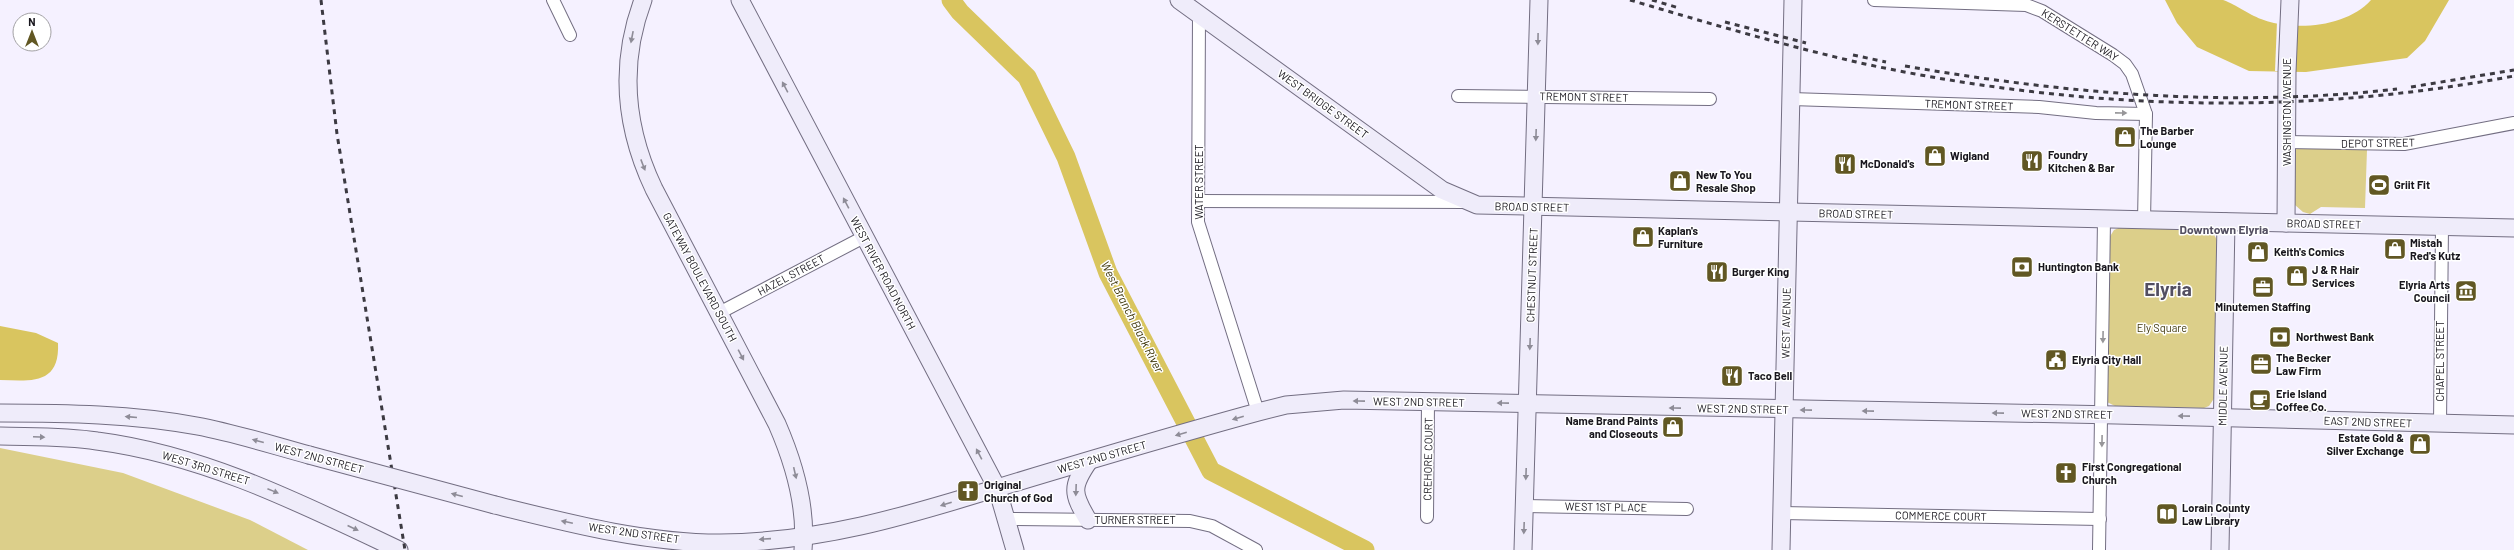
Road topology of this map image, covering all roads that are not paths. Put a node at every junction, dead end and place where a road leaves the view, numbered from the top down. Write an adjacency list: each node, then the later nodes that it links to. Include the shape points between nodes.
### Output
1 (553, 0): 10 (street)
2 (643, 0): 29 (street, GATEWAY BOULEVARD SOUTH, one-way to 29, via 633,31 628,70 627,90 632,129 643,167)
3 (740, 0): 28 (street, WEST RIVER ROAD NORTH, one-way to 3)
4 (1539, 0): 12 (street, CHESTNUT STREET, one-way to 12)
5 (1793, 0): 14 (street, WEST AVENUE)
6 (1874, 0): 15 (street, KERSTETTER WAY, via 2013,4 2032,7 2088,38 2125,64 2132,74)
7 (2290, 0): 17 (street, WASHINGTON AVENUE)
8 (1182, 1): 9 (street, WEST BRIDGE STREET)
9 (1199, 15): 18 (street, WATER STREET); 19 (street, WEST BRIDGE STREET, via 1442,190)
10 (570, 35)
11 (1458, 96): 12 (street, TREMONT STREET)
12 (1537, 96): 13 (street, TREMONT STREET); 20 (street, CHESTNUT STREET, one-way to 20)
13 (1710, 99)
14 (1791, 99): 15 (street, TREMONT STREET, one-way to 15, via 2039,107 2096,113); 21 (street, WEST AVENUE)
15 (2146, 114): 23 (street, KERSTETTER WAY)
16 (2514, 123): 17 (street, DEPOT STREET, via 2404,144)
17 (2287, 142): 25 (street, WASHINGTON AVENUE)
18 (1198, 201): 19 (street, BROAD STREET); 33 (street, WATER STREET, via 1199,227)
19 (1469, 202): 20 (street, BROAD STREET, via 1488,206)
20 (1534, 207): 21 (street, BROAD STREET); 31 (street, CHESTNUT STREET, one-way to 31)
21 (1788, 213): 22 (street, BROAD STREET); 32 (street, WEST AVENUE)
22 (2104, 220): 23 (street, BROAD STREET); 35 (street, one-way to 35)
23 (2144, 220): 24 (street, BROAD STREET)
24 (2226, 222): 25 (street, BROAD STREET); 36 (street, MIDDLE AVENUE)
25 (2286, 223): 26 (street, BROAD STREET)
26 (2442, 226): 27 (street, BROAD STREET); 37 (street, CHAPEL STREET)
27 (2514, 228)
28 (864, 237): 29 (street, HAZEL STREET); 41 (street, WEST RIVER ROAD NORTH, one-way to 28)
29 (719, 313): 49 (street, GATEWAY BOULEVARD SOUTH, one-way to 49, via 786,446 799,492)
30 (1428, 402): 31 (street, WEST 2ND STREET, one-way to 30); 33 (street, WEST 2ND STREET, one-way to 33, via 1344,400 1311,402); 45 (street, CREHORE COURT)
31 (1528, 404): 32 (street, WEST 2ND STREET, one-way to 31); 42 (street, CHESTNUT STREET, one-way to 42)
32 (1784, 410): 35 (street, WEST 2ND STREET, one-way to 32); 44 (street, WEST AVENUE)
33 (1258, 412): 40 (street, WEST 2ND STREET, one-way to 40)
34 (0, 413): 49 (street, WEST 2ND STREET, one-way to 34, bridge, via 719,543 600,529 495,505 198,426 76,413)
35 (2102, 414): 36 (street, WEST 2ND STREET, one-way to 35); 47 (street, one-way to 47)
36 (2223, 417): 37 (street, EAST 2ND STREET); 56 (street, MIDDLE AVENUE)
37 (2440, 424): 38 (street, EAST 2ND STREET)
38 (2514, 425)
39 (0, 436): 50 (street, WEST 3RD STREET, one-way to 50, via 97,441 186,460 245,480)
40 (1088, 461): 41 (street, WEST 2ND STREET); 48 (street, one-way to 48, via 1074,488 1077,502)
41 (997, 488): 46 (street, WEST RIVER ROAD NORTH); 49 (street, WEST 2ND STREET, one-way to 49)
42 (1525, 506): 43 (street, WEST 1ST PLACE); 53 (street, CHESTNUT STREET, one-way to 53)
43 (1687, 509)
44 (1782, 513): 47 (street, COMMERCE COURT); 54 (street, WEST AVENUE)
45 (1427, 517)
46 (1007, 519): 48 (street, TURNER STREET); 51 (street, WEST RIVER ROAD NORTH)
47 (2100, 519): 55 (street)
48 (1088, 520): 52 (street, TURNER STREET, via 1202,523)
49 (803, 543)
50 (400, 550)
51 (1015, 550)
52 (1256, 550)
53 (1523, 550)
54 (1781, 550)
55 (2099, 550)
56 (2220, 550)

